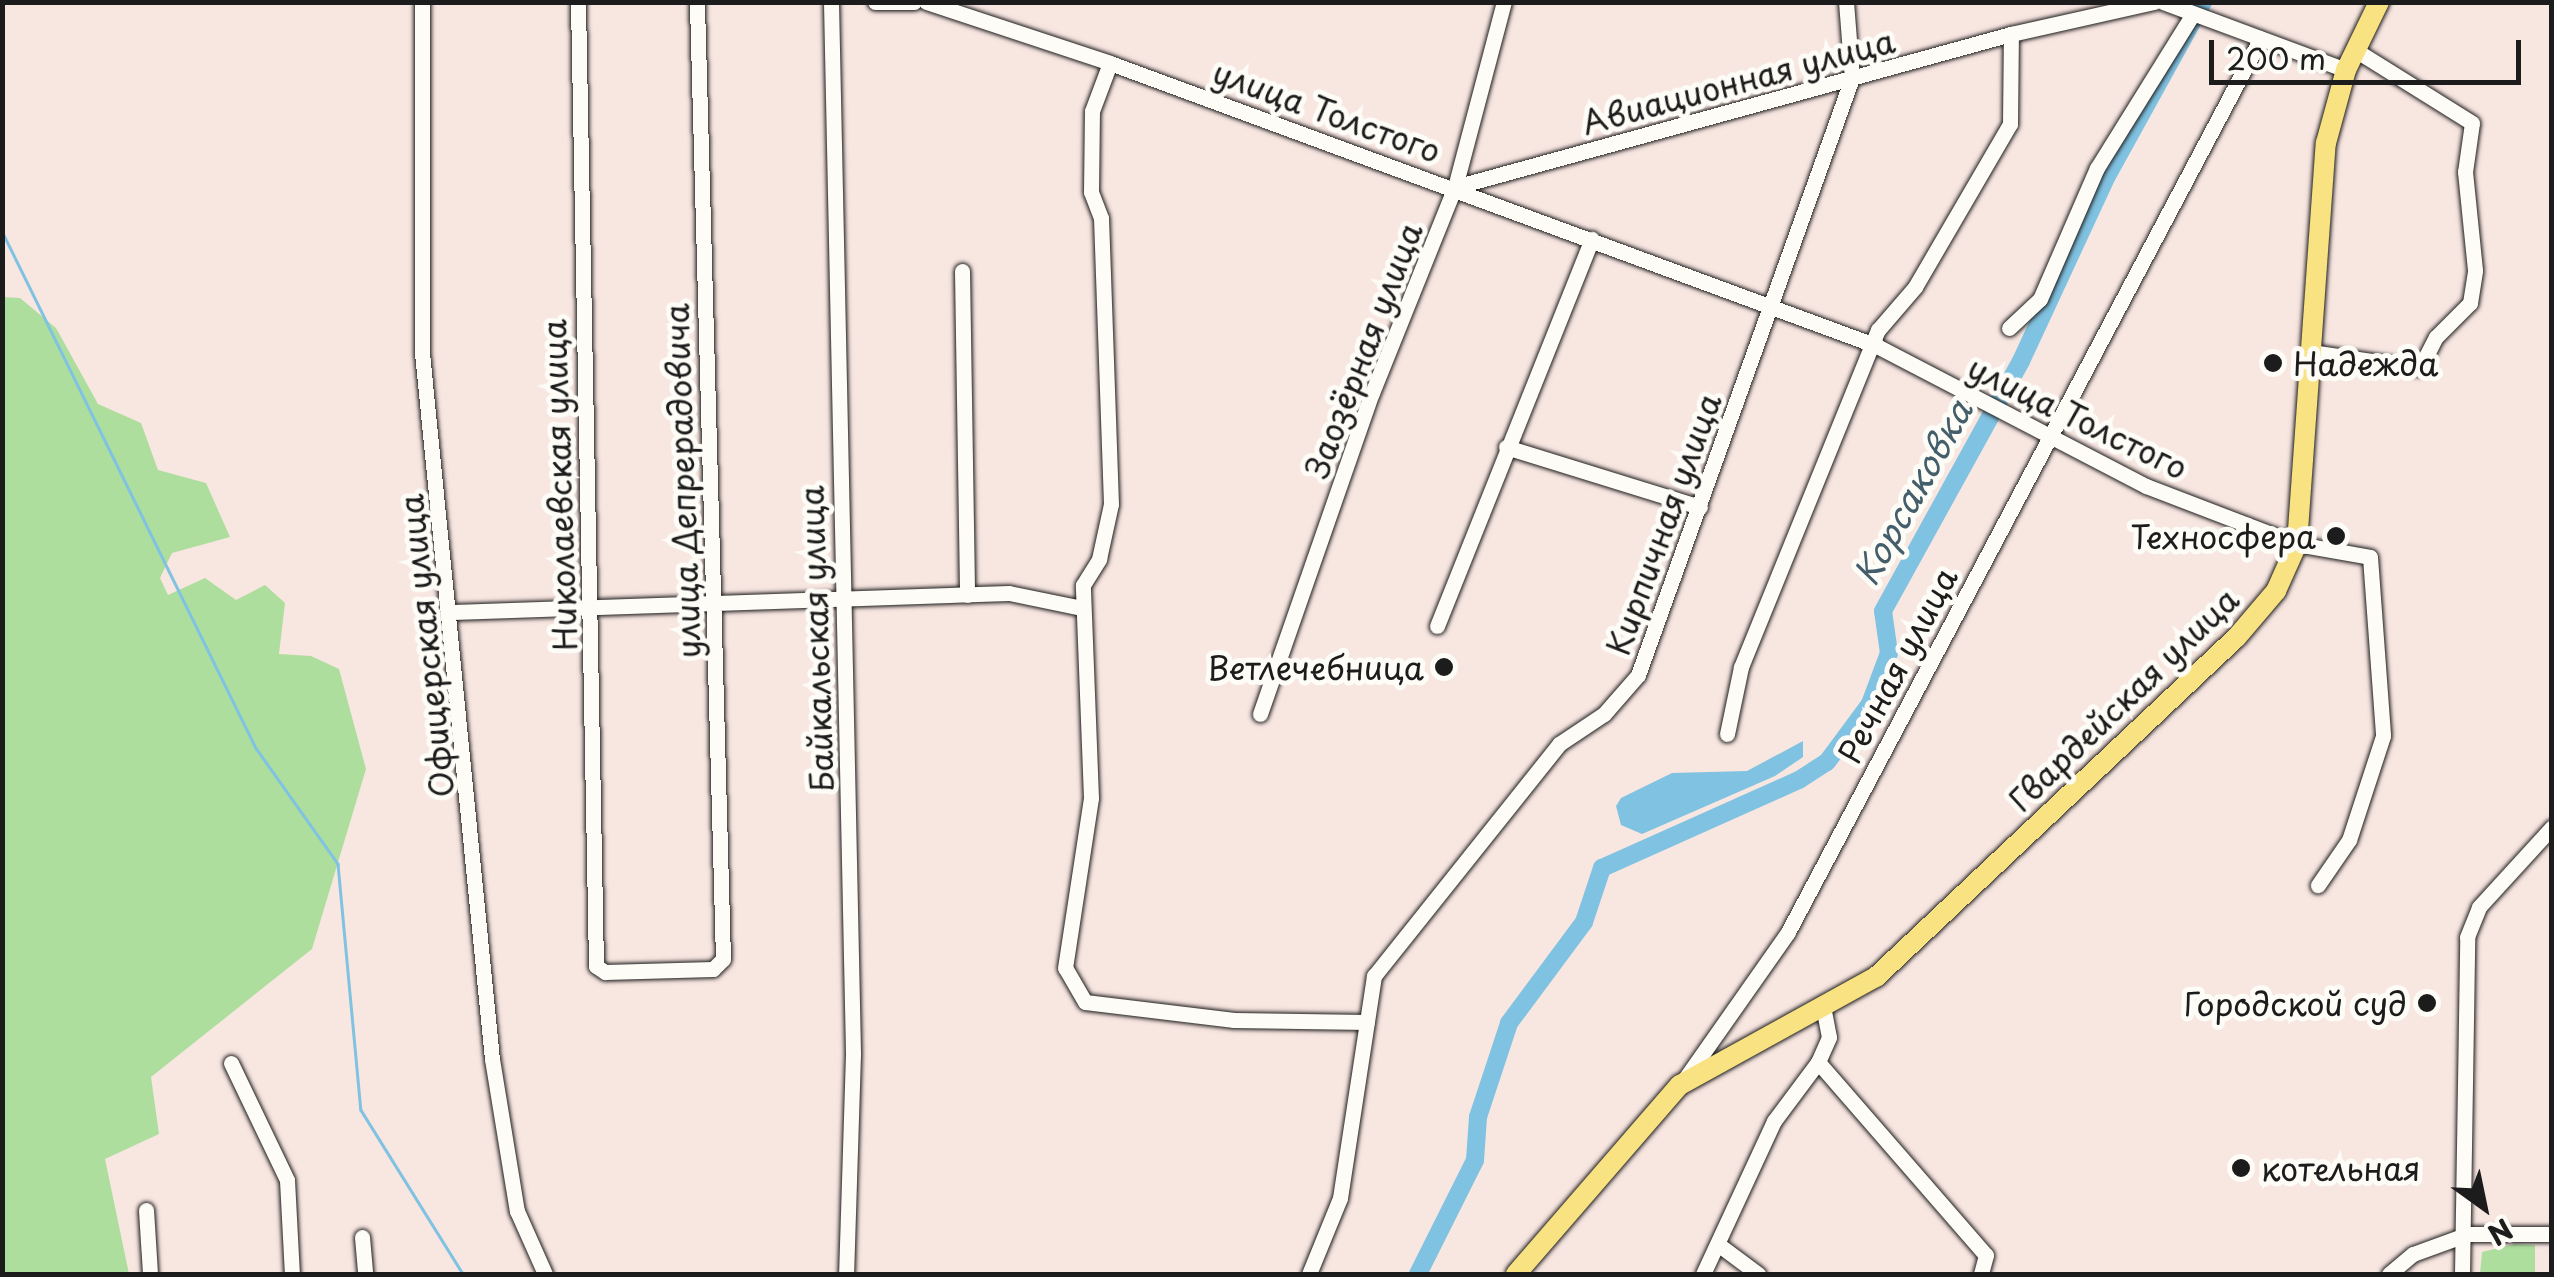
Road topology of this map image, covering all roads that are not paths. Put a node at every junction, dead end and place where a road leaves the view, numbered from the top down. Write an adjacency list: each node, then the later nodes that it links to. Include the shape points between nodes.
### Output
1 (422, 2): 36 (street, Офицерская улица, via 420,312)
2 (578, 2): 34 (street, Николаевская улица)
3 (696, 2): 33 (street, улица Депрерадовича)
4 (830, 2): 32 (street, Байкальская улица)
5 (876, 2): 6 (street)
6 (914, 2)
7 (926, 2): 17 (street, улица Толстого)
8 (1504, 2): 20 (street, Заозёрная улица)
9 (1846, 2): 19 (street, Кирпичная улица)
10 (2154, 2): 14 (street, Авиационная улица)
11 (2163, 2): 13 (street)
12 (2379, 2): 16 (main road, Гвардейская улица)
13 (2196, 16): 15 (street); 24 (street, via 2097,168 2040,299)
14 (2011, 34): 19 (street, Авиационная улица); 25 (street, via 2010,124 1915,287 1878,330)
15 (2262, 38): 18 (street); 27 (street, Речная улица, via 2143,253)
16 (2355, 50): 18 (main road, Гвардейская улица); 26 (street, via 2472,124 2464,172 2477,248 2470,303 2436,336 2420,368)
17 (1110, 63): 20 (street, улица Толстого); 35 (street, via 1092,111 1091,192 1101,218 1111,504 1099,559 1083,585)
18 (2346, 70): 26 (main road, Гвардейская улица, via 2326,143)
19 (1852, 78): 20 (street, Авиационная улица); 23 (street, Кирпичная улица)
20 (1455, 188): 21 (street, улица Толстого); 38 (street, Заозёрная улица, via 1372,393)
21 (1592, 239): 23 (street, улица Толстого); 28 (street)
22 (962, 271): 31 (street)
23 (1771, 306): 25 (street, улица Толстого); 29 (street, Кирпичная улица)
24 (2010, 328)
25 (1877, 346): 27 (street, улица Толстого); 39 (street, via 1742,667)
26 (2312, 352): 30 (main road, Гвардейская улица)
27 (2053, 436): 30 (street, улица Толстого, via 2146,486); 47 (street, Речная улица, via 1788,932)
28 (1506, 447): 29 (street); 37 (street)
29 (1700, 507): 44 (street, Кирпичная улица, via 1638,675 1604,714 1559,744 1442,886 1374,976)
30 (2297, 544): 41 (street, улица Толстого, via 2370,563 2383,736 2348,840); 43 (main road, Гвардейская улица, via 2276,591 2236,638 1876,976)
31 (966, 594): 32 (street); 35 (street, via 1009,594)
32 (842, 598): 33 (street); 57 (street, Байкальская улица, via 853,1054)
33 (713, 602): 34 (street); 42 (street, улица Депрерадовича, via 723,958 713,969 605,972)
34 (591, 605): 36 (street); 42 (street, Николаевская улица)
35 (1082, 608): 44 (street, via 1091,798 1065,968 1086,1002 1234,1020)
36 (452, 612): 56 (street, Офицерская улица, via 492,1060 517,1211)
37 (1438, 626)
38 (1260, 714)
39 (1727, 734)
40 (2552, 827): 49 (street, via 2479,907 2467,937)
41 (2318, 885)
42 (596, 966)
43 (1824, 1010): 45 (street, via 1829,1037); 47 (main road, Гвардейская улица)
44 (1367, 1022): 58 (street, Кирпичная улица, via 1340,1198)
45 (1818, 1062): 52 (street, via 1774,1121); 62 (street, via 1986,1255)
46 (231, 1063): 54 (street, via 287,1180)
47 (1680, 1085): 59 (main road, Речная улица)
48 (146, 1210): 53 (street)
49 (2468, 1234): 50 (street); 63 (street, via 2413,1254); 64 (street)
50 (2552, 1234)
51 (362, 1237): 55 (street)
52 (1719, 1245): 60 (street); 61 (street)
53 (150, 1274)
54 (292, 1274)
55 (366, 1274)
56 (544, 1274)
57 (846, 1274)
58 (1309, 1274)
59 (1516, 1274)
60 (1703, 1274)
61 (1758, 1274)
62 (1981, 1274)
63 (2389, 1274)
64 (2462, 1274)

